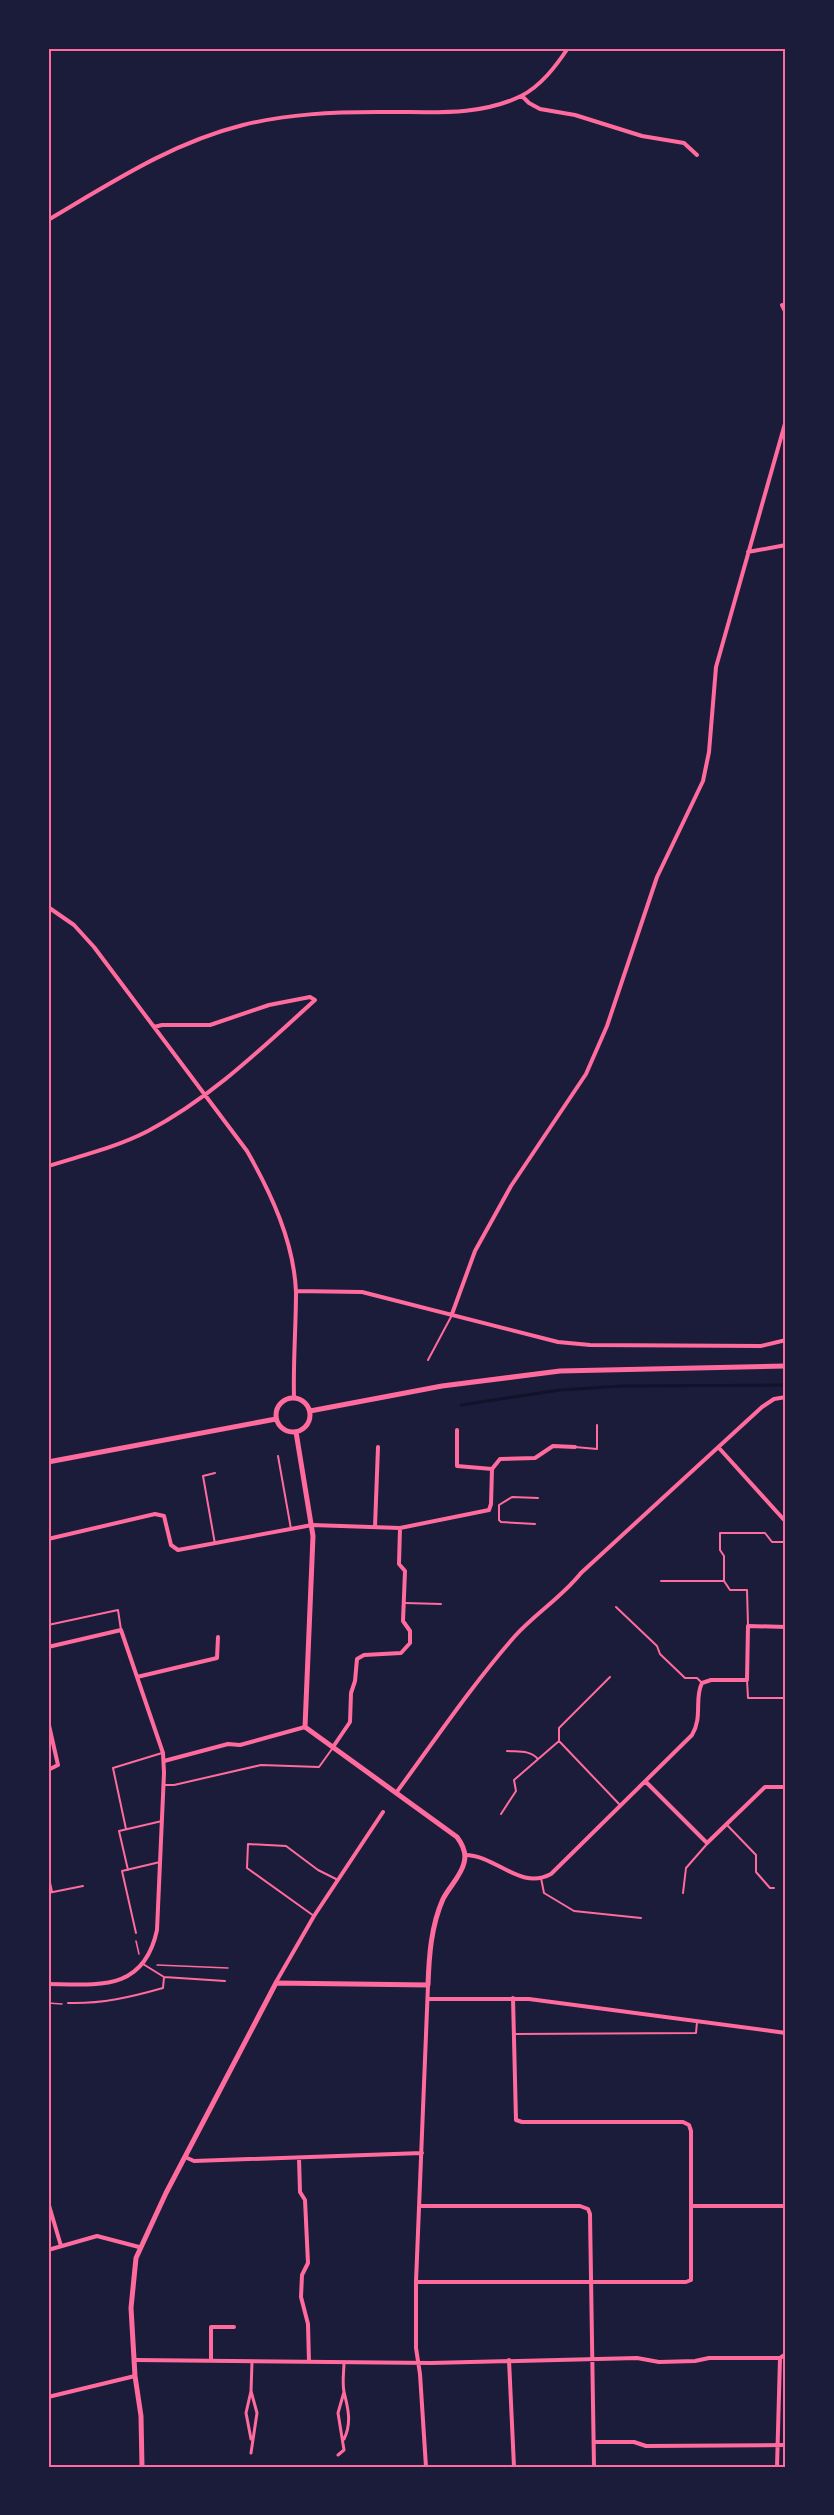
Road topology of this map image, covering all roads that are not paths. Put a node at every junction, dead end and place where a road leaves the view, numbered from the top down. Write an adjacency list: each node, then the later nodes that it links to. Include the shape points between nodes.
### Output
1 (568, 48): 2 (street, via 544,78)
2 (522, 96): 3 (street, via 540,109 684,143); 4 (street, via 471,111 313,113 242,126 186,143 151,159)
3 (697, 155)
4 (48, 220)
5 (782, 305): 6 (street)
6 (786, 313)
7 (786, 420): 9 (street)
8 (786, 544): 9 (street)
9 (748, 552): 15 (street, via 716,667 703,781 657,877 607,1026 586,1074 511,1186 475,1251)
10 (48, 907): 11 (street, via 74,925 94,946)
11 (154, 1027): 12 (street); 12 (street, via 210,1025 269,1005 310,997 315,1000)
12 (205, 1095): 13 (street, via 147,1132); 14 (street, via 247,1151 265,1183 289,1247)
13 (48, 1166)
14 (296, 1291): 15 (street, via 362,1292); 20 (street)
15 (452, 1314): 16 (street, via 558,1342 590,1345 762,1346); 17 (lane)
16 (786, 1340)
17 (428, 1360)
18 (786, 1366): 21 (street, via 560,1371 442,1386)
19 (786, 1396): 28 (street, via 766,1404)
20 (294, 1398): 21 (street, via 307,1404); 22 (street, via 280,1404)
21 (310, 1411): 25 (street, via 307,1425)
22 (276, 1419): 25 (street, via 287,1431); 30 (street)
23 (597, 1425): 27 (lane, via 597,1449)
24 (457, 1430): 31 (street, via 457,1466)
25 (296, 1432): 38 (street)
26 (378, 1447): 39 (street)
27 (575, 1447): 31 (street, via 553,1446 535,1458 500,1459)
28 (719, 1448): 36 (street); 73 (street, via 516,1635)
29 (278, 1456): 41 (lane)
30 (48, 1461)
31 (492, 1469): 34 (street)
32 (215, 1473): 44 (lane, via 203,1476)
33 (538, 1498): 35 (lane, via 512,1497)
34 (490, 1507): 35 (lane); 40 (street)
35 (499, 1508): 37 (lane, via 501,1522)
36 (786, 1521)
37 (536, 1524)
38 (312, 1525): 39 (street); 41 (street); 62 (street)
39 (375, 1527): 40 (street)
40 (400, 1528): 47 (street)
41 (291, 1529): 44 (street)
42 (48, 1539): 44 (street, via 158,1514 164,1516 171,1545 176,1550)
43 (786, 1542): 46 (lane, via 772,1542 765,1533 720,1533)
44 (215, 1544)
45 (661, 1581): 46 (lane)
46 (724, 1581): 51 (lane, via 730,1590 747,1590)
47 (404, 1603): 48 (lane); 64 (street, via 403,1621 411,1634 409,1646 395,1654 359,1657 350,1722)
48 (441, 1604)
49 (616, 1607): 59 (lane, via 685,1678 697,1678)
50 (48, 1625): 53 (lane, via 118,1610)
51 (748, 1626): 52 (street); 58 (street)
52 (786, 1627)
53 (121, 1630): 55 (street); 56 (street)
54 (218, 1637): 56 (street, via 217,1658)
55 (48, 1647)
56 (137, 1677): 66 (street)
57 (610, 1677): 63 (lane, via 559,1728)
58 (747, 1680): 59 (street); 60 (lane, via 748,1698)
59 (702, 1683): 70 (street, via 696,1728)
60 (786, 1698)
61 (48, 1721): 69 (street, via 58,1765)
62 (305, 1727): 64 (street); 68 (street)
63 (559, 1741): 67 (lane); 74 (lane)
64 (333, 1747): 71 (lane, via 319,1767 261,1765); 73 (street)
65 (507, 1751): 67 (lane, via 534,1754)
66 (163, 1753): 68 (street); 79 (lane, via 112,1768)
67 (538, 1760): 76 (lane, via 514,1780 516,1791)
68 (164, 1761): 71 (street)
69 (48, 1770)
70 (646, 1782): 74 (street); 80 (street)
71 (164, 1785): 77 (street)
72 (786, 1787): 78 (street, via 765,1787)
73 (396, 1793): 81 (street, via 458,1837)
74 (621, 1806): 85 (street, via 555,1871)
75 (383, 1812): 86 (street)
76 (501, 1814)
77 (162, 1821): 79 (lane); 82 (street)
78 (727, 1825): 80 (street); 88 (lane, via 756,1855 756,1872)
79 (126, 1829): 83 (lane, via 119,1831)
80 (708, 1843): 90 (lane, via 686,1868)
81 (465, 1855): 85 (street, via 487,1858 520,1877); 99 (street, via 463,1867 437,1915)
82 (160, 1862): 83 (lane); 94 (street, via 157,1930)
83 (128, 1870): 93 (lane, via 122,1871)
84 (48, 1873): 89 (lane)
85 (541, 1878): 92 (lane, via 544,1893 567,1908)
86 (339, 1880): 91 (street); 91 (lane, via 281,1845 248,1844 247,1868)
87 (82, 1886): 89 (lane)
88 (774, 1888)
89 (50, 1893)
90 (683, 1893)
91 (314, 1916): 97 (street)
92 (641, 1918)
93 (136, 1933)
94 (143, 1965): 95 (lane); 98 (street, via 117,1981)
95 (164, 1977): 96 (lane); 102 (lane, via 163,1988 108,2002)
96 (225, 1981)
97 (276, 1983): 99 (street); 107 (street)
98 (48, 1984)
99 (428, 1985): 101 (street)
100 (513, 1998): 101 (street); 103 (street); 105 (street)
101 (428, 1999): 106 (street)
102 (68, 2003)
103 (697, 2022): 104 (street); 105 (lane, via 696,2033)
104 (786, 2033)
105 (514, 2034): 110 (street, via 516,2120 682,2122 691,2131)
106 (422, 2153): 108 (street); 111 (street)
107 (185, 2157): 108 (street, via 194,2161); 114 (street)
108 (299, 2158): 126 (street, via 308,2263 302,2275 301,2297 308,2324)
109 (48, 2202): 113 (street)
110 (691, 2205): 112 (street); 117 (street, via 691,2280)
111 (419, 2206): 116 (street); 117 (street, via 588,2209)
112 (786, 2206)
113 (61, 2246): 114 (street, via 97,2236); 115 (street)
114 (139, 2247): 122 (street, via 131,2291)
115 (48, 2250)
116 (416, 2282): 117 (street); 128 (street)
117 (590, 2282): 121 (street)
118 (234, 2327): 124 (street, via 211,2327)
119 (786, 2355): 120 (street)
120 (780, 2358): 121 (street); 136 (street)
121 (592, 2359): 123 (street); 135 (street)
122 (136, 2360): 124 (street); 129 (street)
123 (509, 2360): 128 (street); 142 (street)
124 (211, 2361): 125 (street)
125 (252, 2362): 126 (street); 130 (street)
126 (309, 2362): 127 (street)
127 (344, 2362): 128 (street); 131 (street)
128 (417, 2362): 141 (street)
129 (135, 2376): 132 (street); 140 (street)
130 (251, 2391): 133 (street, via 246,2413); 133 (street, via 257,2413)
131 (344, 2392): 134 (street, via 339,2413); 134 (street, via 349,2419)
132 (48, 2397)
133 (251, 2439): 138 (street)
134 (344, 2439): 139 (street, via 344,2450)
135 (594, 2442): 136 (street, via 634,2442 646,2446); 143 (street)
136 (778, 2444): 137 (street); 144 (street)
137 (786, 2445)
138 (251, 2453)
139 (338, 2456)
140 (142, 2467)
141 (426, 2467)
142 (514, 2467)
143 (594, 2467)
144 (777, 2467)

